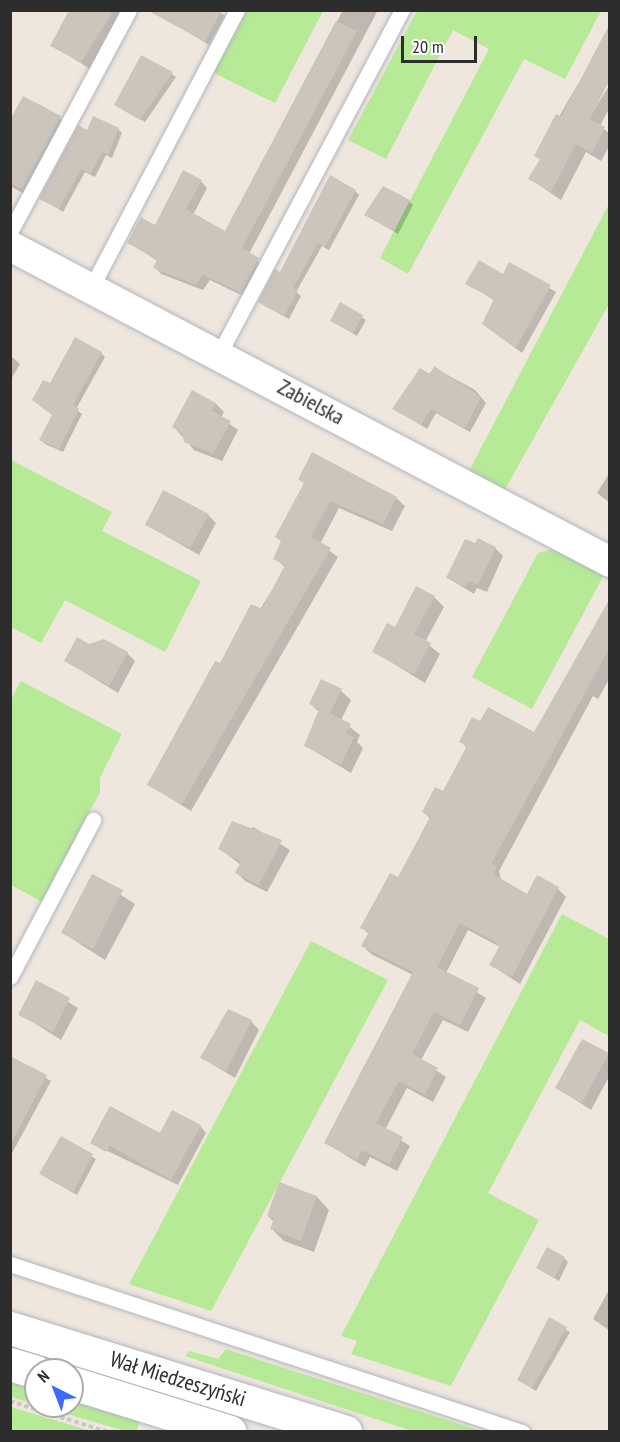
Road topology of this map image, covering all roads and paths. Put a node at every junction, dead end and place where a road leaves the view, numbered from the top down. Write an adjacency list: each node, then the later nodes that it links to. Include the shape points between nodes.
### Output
1 (129, 10): 4 (lane)
2 (237, 10): 6 (lane)
3 (402, 10): 7 (lane)
4 (10, 232)
5 (10, 246): 6 (street, Zabielska)
6 (92, 288): 7 (street, Zabielska)
7 (219, 354): 8 (street, Zabielska)
8 (609, 562)
9 (93, 819): 10 (lane)
10 (10, 977)
11 (10, 1264): 18 (lane)
12 (10, 1328): 17 (main road, Wał Miedzeszyński)
13 (84, 1387): 16 (main road, Wał Miedzeszyński)
14 (10, 1401): 15 (path)
15 (108, 1431)
16 (230, 1431)
17 (345, 1431)
18 (522, 1431)

